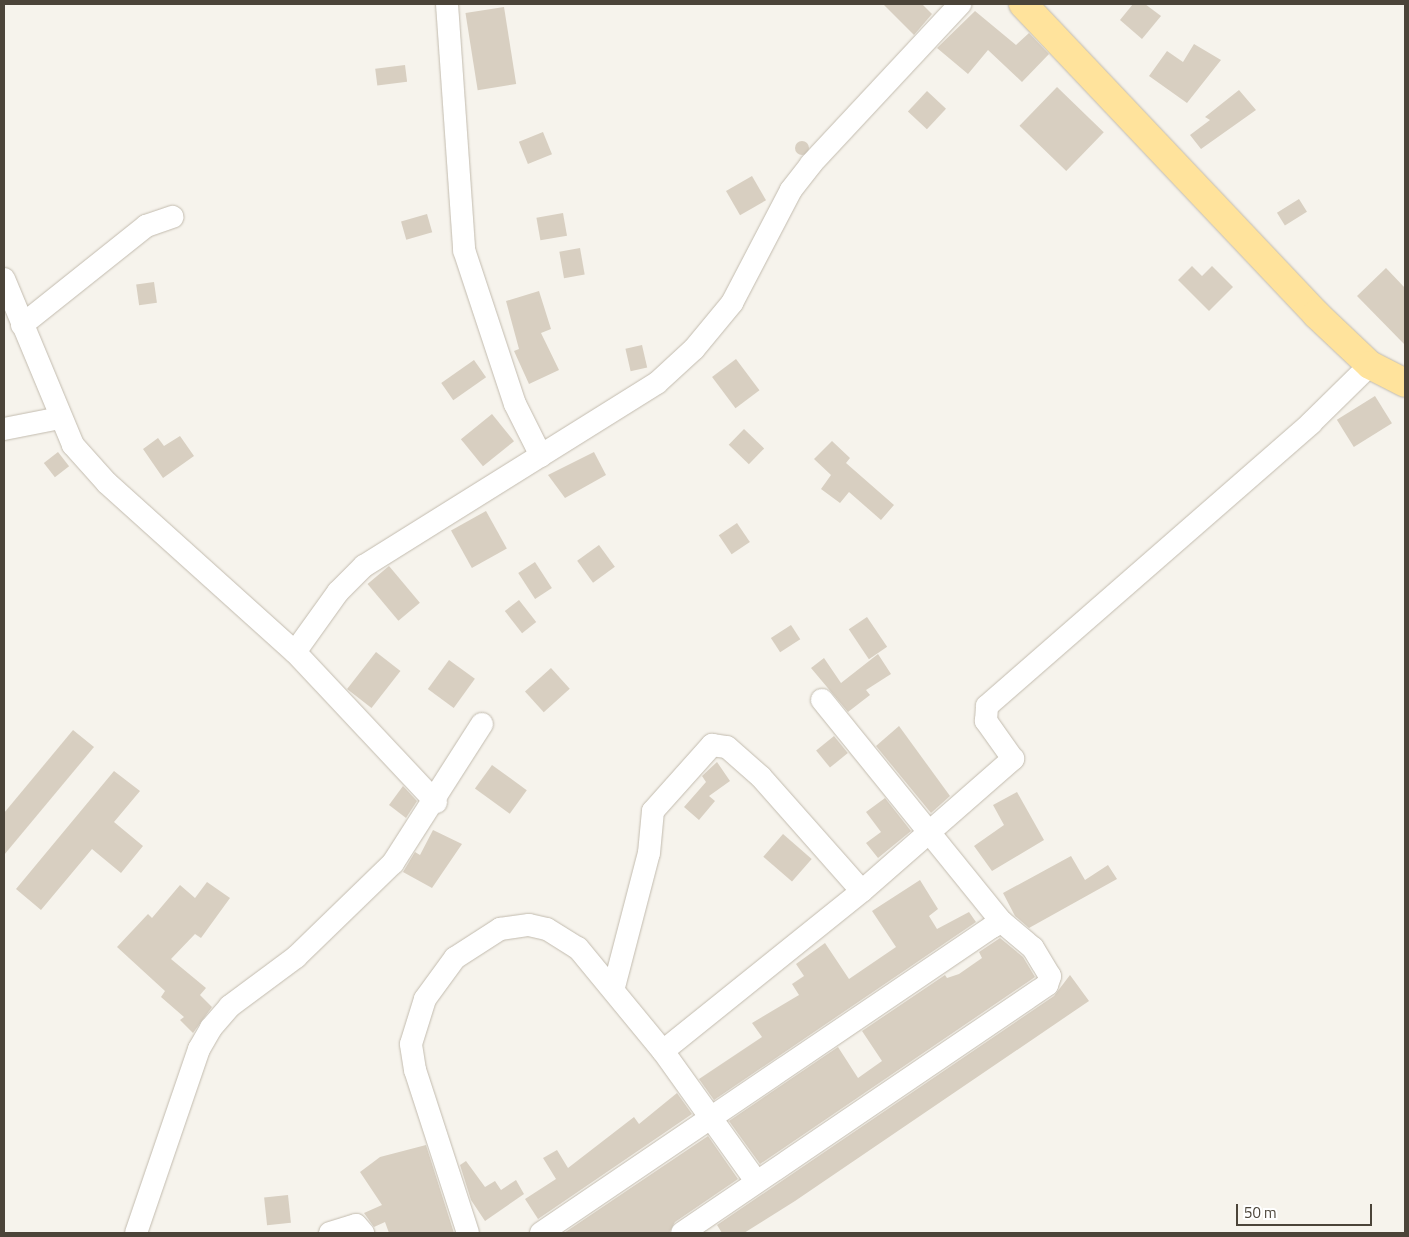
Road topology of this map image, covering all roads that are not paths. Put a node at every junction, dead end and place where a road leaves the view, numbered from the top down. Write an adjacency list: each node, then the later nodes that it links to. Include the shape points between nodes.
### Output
1 (447, 4): 11 (street, via 464,250 514,404)
2 (960, 4): 11 (street, via 811,164 791,190 732,303 694,349 657,383)
3 (1023, 4): 7 (main road, via 1316,314)
4 (172, 217): 6 (street, via 146,226)
5 (4, 279): 6 (street)
6 (22, 325): 9 (street)
7 (1370, 365): 8 (main road); 16 (street, via 1311,423 987,706 986,721 1014,758)
8 (1405, 383)
9 (60, 418): 10 (street); 12 (street, via 73,445 107,484)
10 (4, 429)
11 (541, 456): 12 (street, via 364,566 338,592)
12 (295, 652): 15 (street)
13 (822, 700): 16 (street)
14 (482, 724): 15 (street)
15 (436, 802): 23 (street, via 394,863 338,919 230,1006 211,1028 199,1050)
16 (929, 833): 17 (street); 18 (street)
17 (862, 891): 19 (street, via 761,777 727,747 712,745 653,811 649,853); 20 (street)
18 (1002, 922): 21 (street); 22 (street, via 1032,948 1050,976 1048,985)
19 (614, 988): 20 (street); 26 (street, via 558,934 515,925 467,948 443,972 425,999 411,1044 415,1070)
20 (664, 1051): 21 (street)
21 (712, 1118): 22 (street); 27 (street)
22 (756, 1181): 28 (street)
23 (136, 1233)
24 (330, 1233): 25 (street, via 356,1225)
25 (363, 1233)
26 (468, 1233)
27 (541, 1233)
28 (682, 1233)

